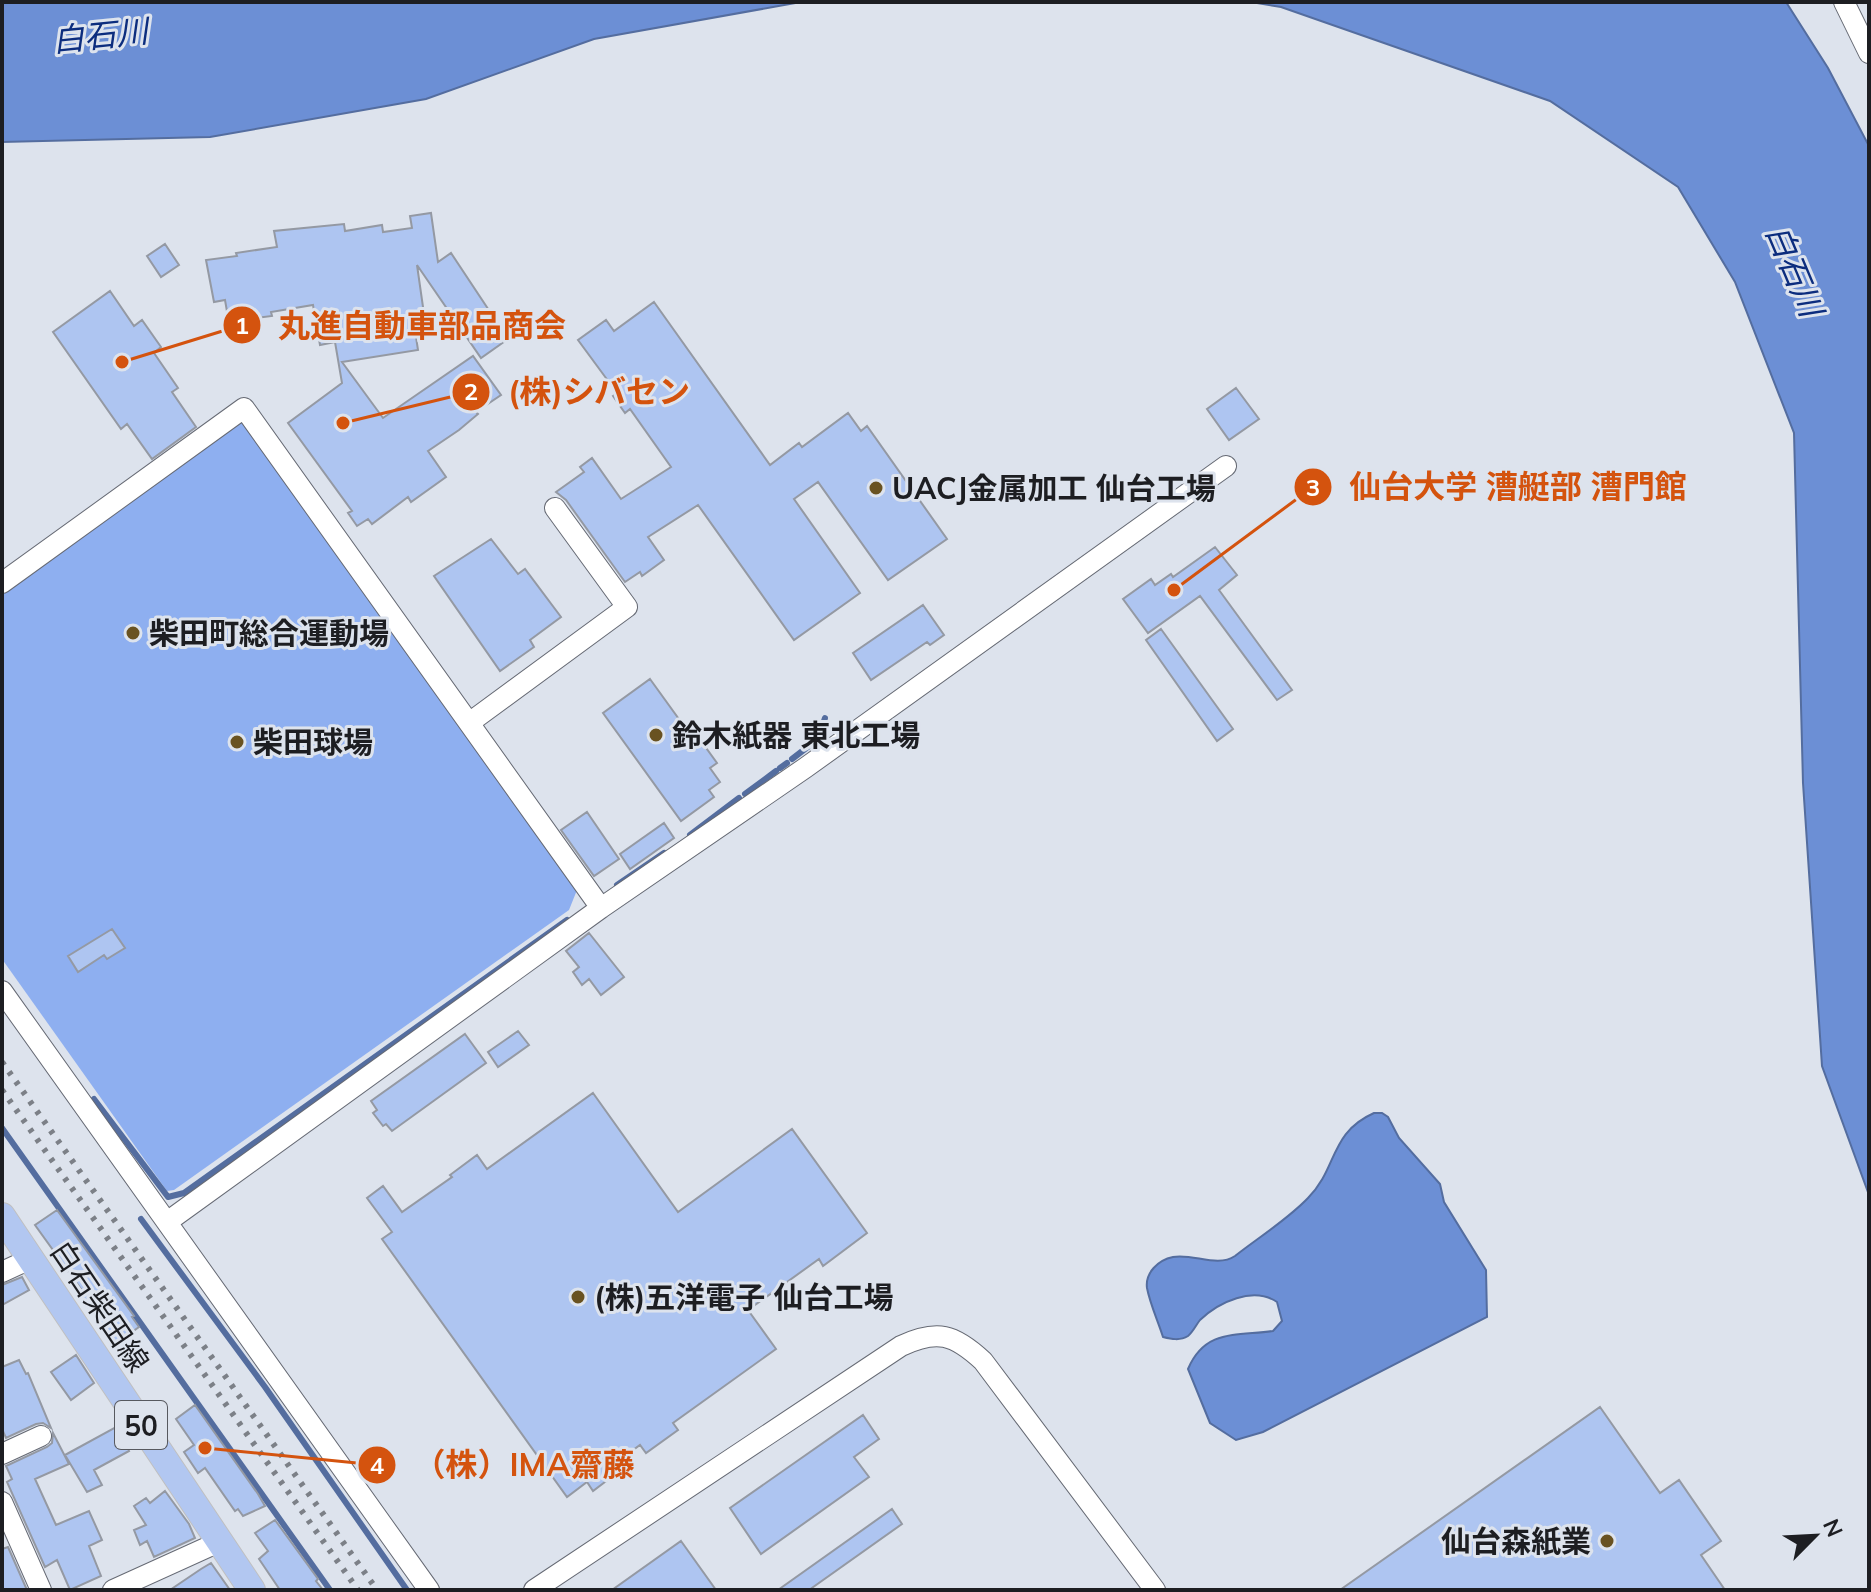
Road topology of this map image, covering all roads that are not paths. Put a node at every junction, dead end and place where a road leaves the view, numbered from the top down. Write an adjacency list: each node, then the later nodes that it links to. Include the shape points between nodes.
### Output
1 (1844, 2): 2 (street)
2 (1869, 53)
3 (1226, 466): 7 (street)
4 (555, 508): 6 (street, via 627,607)
5 (2, 583): 6 (street, via 244,408)
6 (469, 723): 7 (street)
7 (601, 908): 10 (street)
8 (2, 991): 10 (street)
9 (2, 1216): 11 (main road, 白石柴田線 / 50)
10 (167, 1222): 20 (street)
11 (30, 1259): 12 (street); 16 (main road, 白石柴田線 / 50)
12 (2, 1272)
13 (41, 1436): 14 (street)
14 (2, 1454)
15 (2, 1502): 17 (street)
16 (219, 1542): 18 (street); 19 (main road, 白石柴田線 / 50)
17 (41, 1590)
18 (113, 1590)
19 (252, 1590)
20 (429, 1590)
21 (534, 1590): 22 (street, via 922,1336 946,1336 965,1344 983,1361)
22 (1155, 1590)

